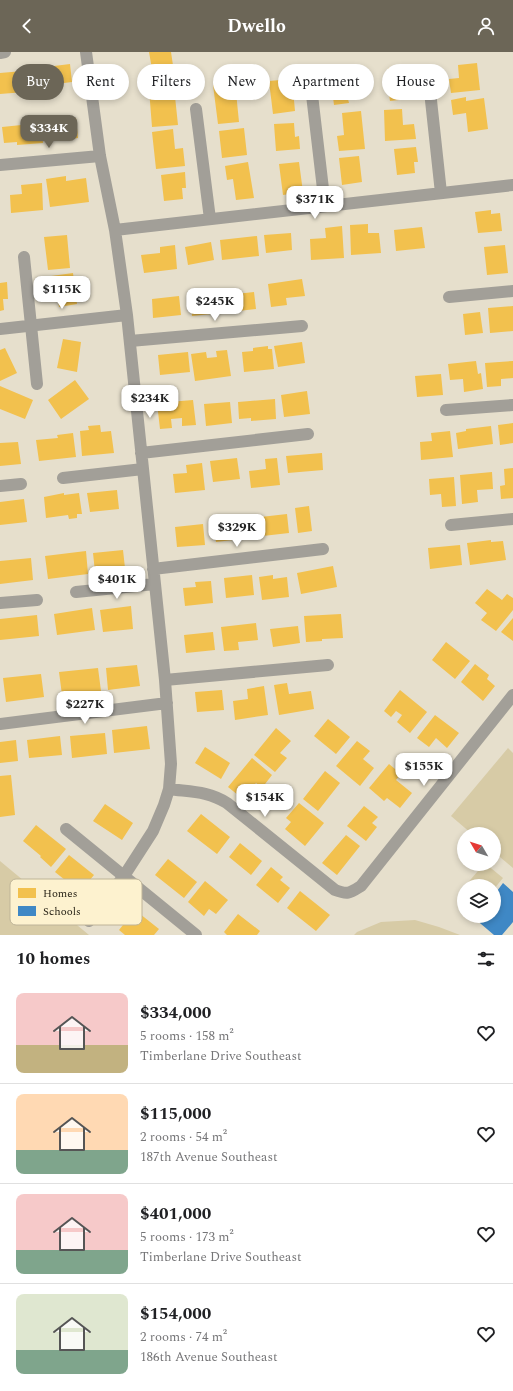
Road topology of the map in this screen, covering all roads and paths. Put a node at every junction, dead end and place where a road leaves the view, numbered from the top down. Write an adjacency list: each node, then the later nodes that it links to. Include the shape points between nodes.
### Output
1 (5, 52): 3 (street)
2 (86, 52): 7 (street)
3 (0, 53)
4 (313, 100): 11 (street)
5 (431, 100): 10 (street)
6 (196, 109): 12 (street)
7 (100, 156): 8 (street); 13 (street)
8 (0, 165)
9 (513, 185): 10 (street)
10 (441, 192): 11 (street)
11 (325, 206): 12 (street)
12 (210, 219): 13 (street)
13 (115, 230): 17 (street)
14 (24, 257): 18 (street)
15 (513, 291): 16 (street)
16 (449, 297)
17 (127, 315): 18 (street); 21 (street)
18 (31, 326): 20 (street); 22 (street)
19 (302, 326): 21 (street)
20 (0, 329)
21 (130, 341): 26 (street)
22 (37, 384)
23 (513, 405): 24 (street)
24 (446, 410)
25 (308, 434): 26 (street)
26 (141, 453): 27 (street)
27 (143, 469): 28 (street); 34 (street)
28 (64, 478)
29 (21, 484): 30 (street)
30 (0, 486)
31 (513, 519): 32 (street)
32 (451, 526)
33 (322, 549): 34 (street)
34 (153, 570): 35 (street)
35 (155, 584): 36 (street); 40 (street)
36 (76, 592)
37 (37, 600): 38 (street)
38 (0, 603)
39 (328, 665): 40 (street)
40 (165, 680): 42 (street)
41 (513, 696): 44 (street, via 361,886 352,892 344,894 335,890 217,797)
42 (167, 703): 43 (street); 44 (street, via 171,764)
43 (0, 724)
44 (169, 789): 46 (street, via 153,831)
45 (66, 829): 46 (street)
46 (124, 876): 47 (street); 48 (street)
47 (122, 879)
48 (128, 879)
49 (142, 891): 50 (street)
50 (196, 935)

